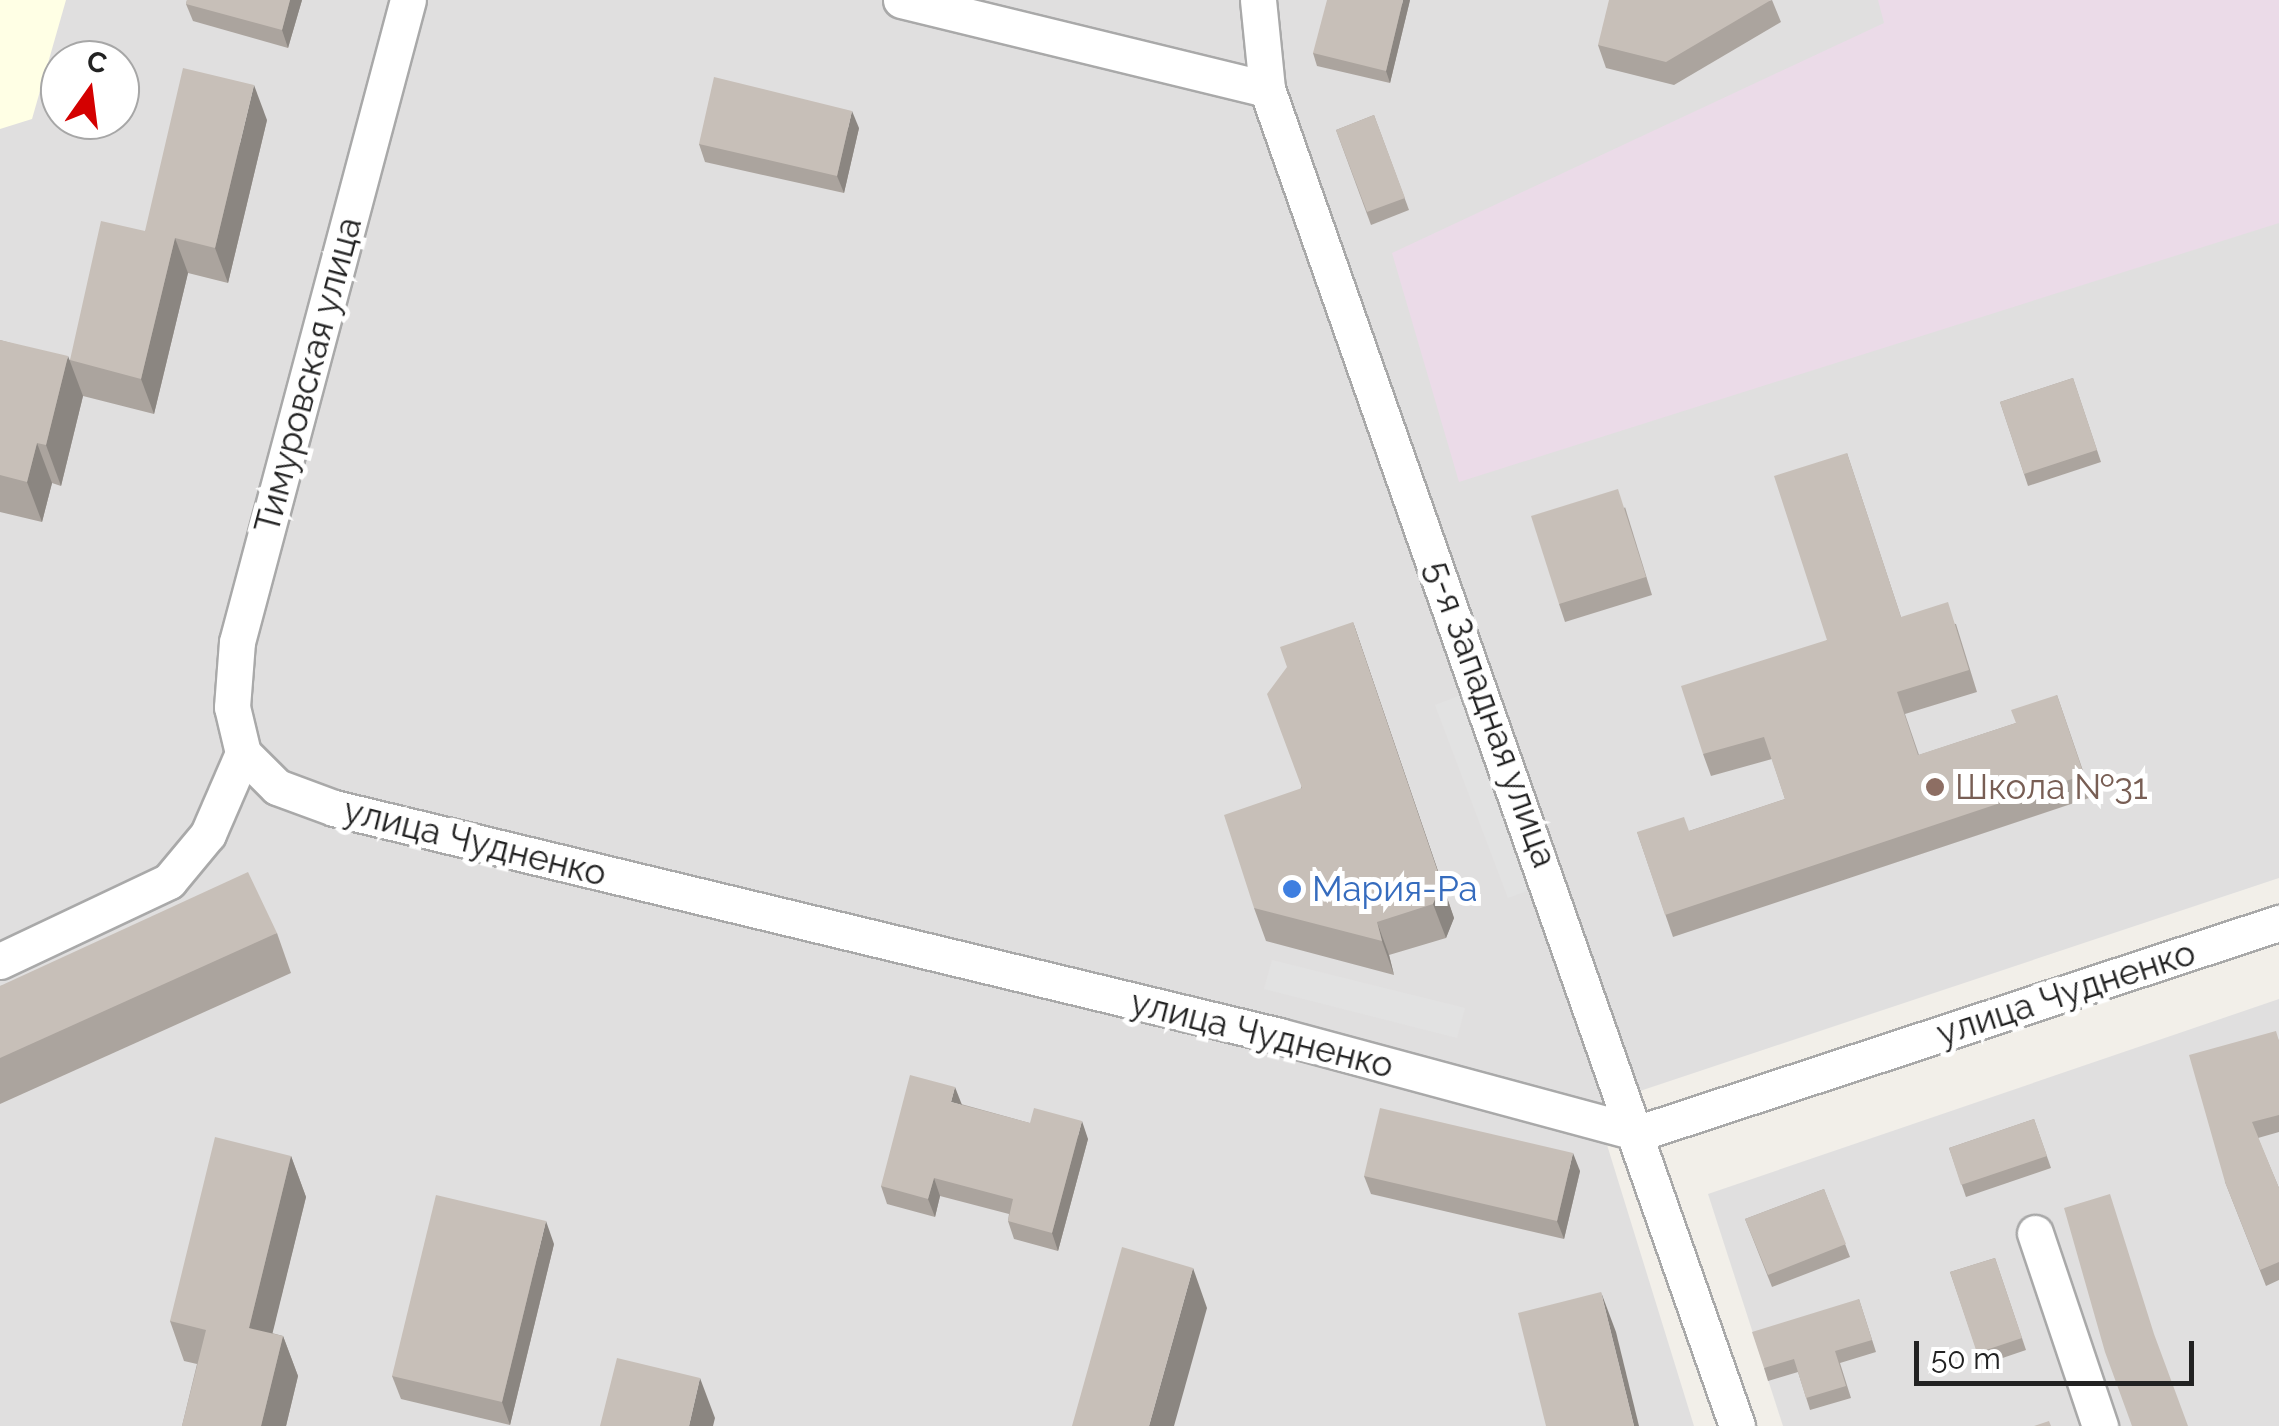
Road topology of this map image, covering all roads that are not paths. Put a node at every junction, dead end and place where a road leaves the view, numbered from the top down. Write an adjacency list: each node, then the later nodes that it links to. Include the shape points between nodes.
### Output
1 (408, 0): 5 (street, Тимуровская улица, via 237,642 232,707)
2 (902, 0): 4 (street)
3 (1258, 0): 4 (street, 5-я Западная улица)
4 (1268, 89): 8 (street, 5-я Западная улица)
5 (243, 752): 7 (street, via 208,834 169,881); 8 (street, улица Чудненко, via 277,786 334,808 1279,1036)
6 (2279, 923): 8 (street, улица Чудненко)
7 (0, 961)
8 (1639, 1133): 10 (street, 5-я Западная улица)
9 (2035, 1234): 11 (street)
10 (1737, 1426)
11 (2100, 1426)

